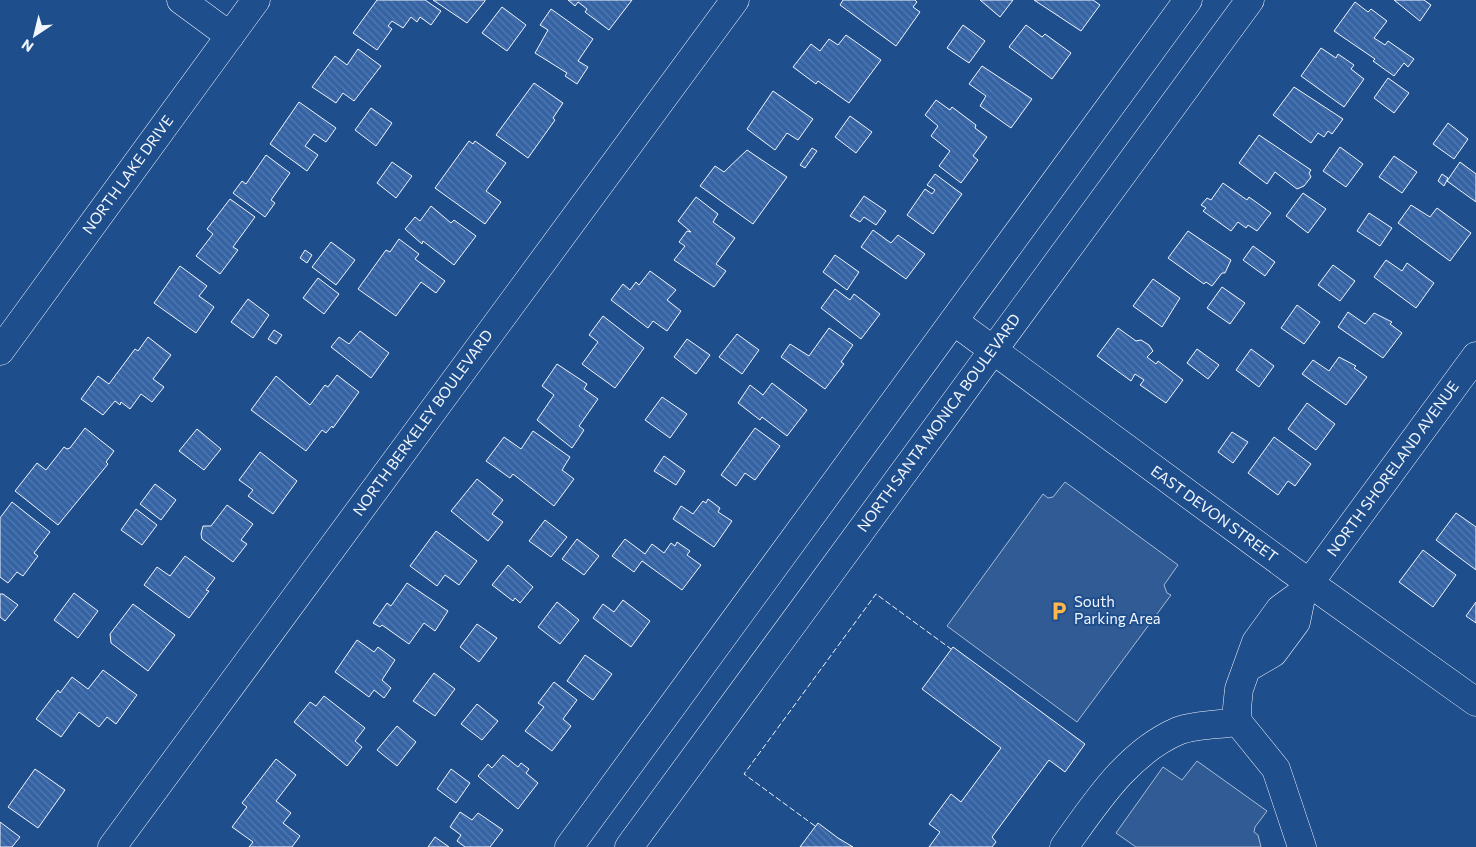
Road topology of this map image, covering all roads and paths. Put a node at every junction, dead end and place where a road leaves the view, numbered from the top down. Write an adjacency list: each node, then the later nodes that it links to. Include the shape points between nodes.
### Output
1 (181, 0): 6 (street)
2 (256, 0): 6 (street, NORTH LAKE DRIVE)
3 (735, 0): 14 (street, NORTH BERKELEY BOULEVARD)
4 (1188, 0): 7 (street)
5 (1250, 0): 9 (street, NORTH SANTA MONICA BOULEVARD)
6 (230, 36): 8 (street, NORTH LAKE DRIVE)
7 (955, 322): 9 (street, EAST DEVON STREET); 15 (street)
8 (0, 351)
9 (992, 352): 11 (street, EAST DEVON STREET); 16 (street, NORTH SANTA MONICA BOULEVARD)
10 (1476, 356): 11 (street, NORTH SHORELAND AVENUE)
11 (1306, 588): 12 (street, EAST DEVON STREET); 13 (street, via 1296,622 1273,654 1249,667 1239,689)
12 (1476, 702)
13 (1238, 722): 17 (street, via 1178,731 1132,762 1106,789); 18 (street, via 1276,769)
14 (112, 847)
15 (570, 847)
16 (629, 847)
17 (1064, 847)
18 (1302, 847)

